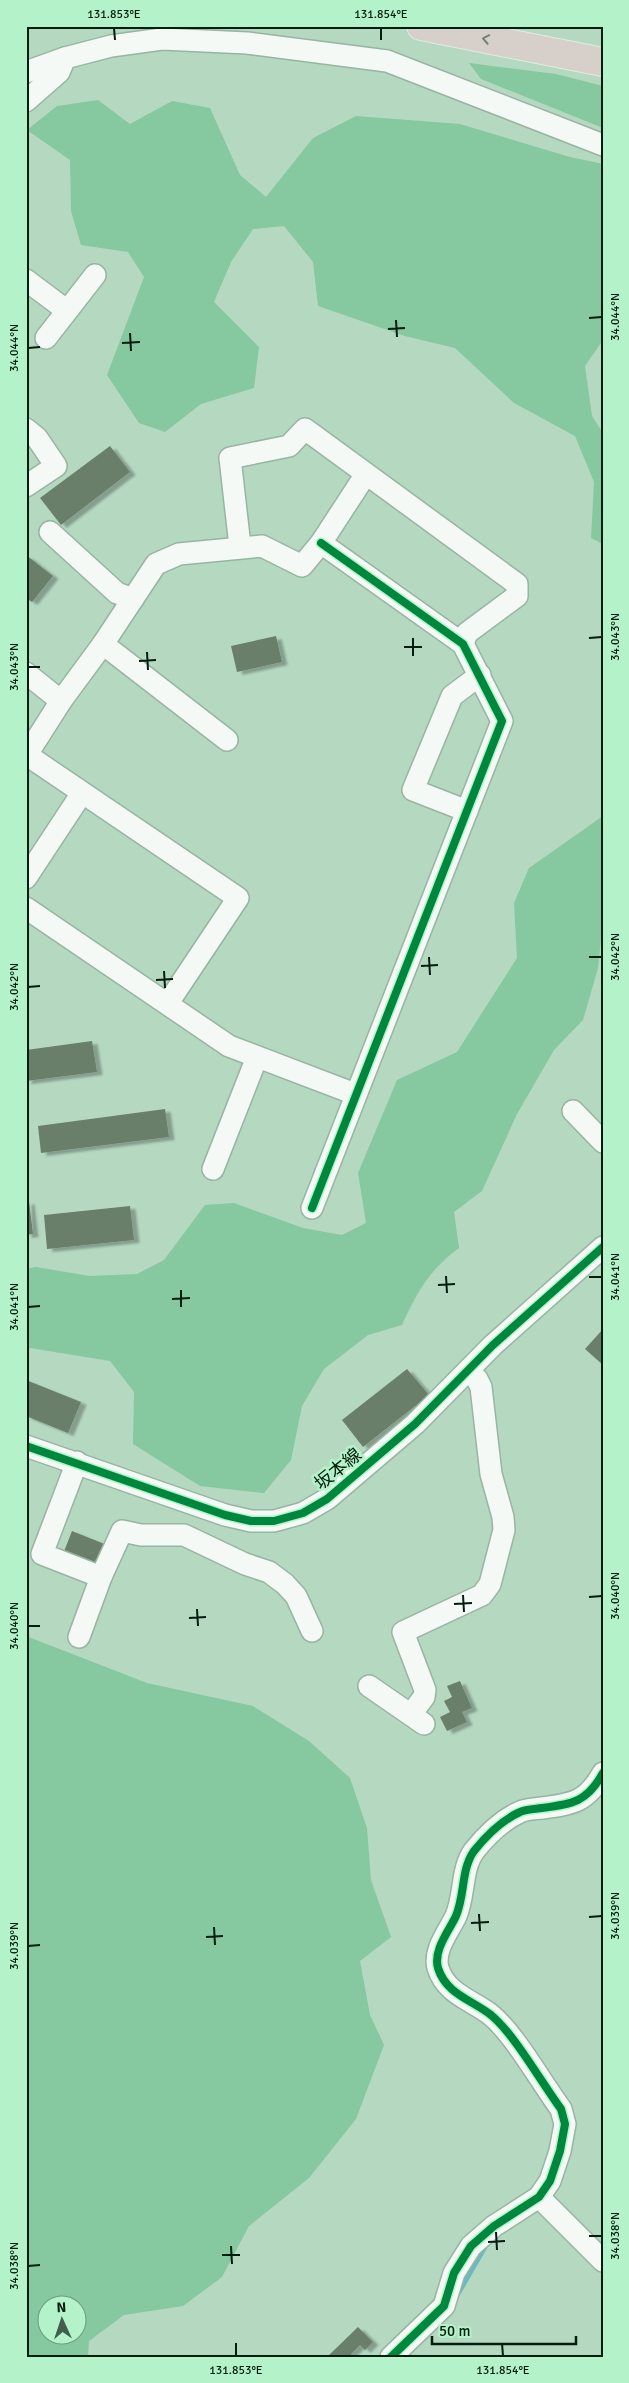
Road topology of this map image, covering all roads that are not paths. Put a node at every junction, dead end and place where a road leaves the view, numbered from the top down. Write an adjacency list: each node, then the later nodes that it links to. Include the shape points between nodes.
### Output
1 (421, 26): 5 (highway, one-way to 1)
2 (508, 26): 3 (highway)
3 (603, 51)
4 (65, 58): 6 (street); 7 (street, via 59,72); 8 (street, via 111,46 162,39 247,43 387,61)
5 (603, 62)
6 (26, 72)
7 (26, 101)
8 (603, 145)
9 (95, 275): 11 (street)
10 (26, 280): 11 (street)
11 (66, 310): 12 (street)
12 (46, 338)
13 (26, 429): 15 (street, via 37,438 56,466)
14 (366, 474): 17 (street); 18 (street, via 305,429 289,446 230,458); 21 (street, via 517,584 517,596 467,633)
15 (26, 486)
16 (50, 532): 19 (street, via 117,592)
17 (321, 543): 18 (street, via 302,566 262,546); 21 (street)
18 (240, 546): 19 (street, via 178,554 156,564)
19 (133, 599): 20 (street)
20 (103, 644): 24 (street); 25 (street)
21 (463, 644): 23 (street)
22 (26, 673): 24 (street)
23 (480, 675): 28 (street, via 502,721); 28 (street, via 452,696 413,790)
24 (61, 701): 26 (street)
25 (227, 740)
26 (27, 755): 27 (street)
27 (82, 793): 29 (street); 31 (street, via 238,898)
28 (467, 811): 33 (street)
29 (26, 878)
30 (26, 908): 31 (street)
31 (168, 1003): 32 (street, via 229,1046)
32 (257, 1057): 33 (street); 36 (street)
33 (355, 1094): 37 (street)
34 (573, 1112): 35 (street)
35 (603, 1142)
36 (213, 1169)
37 (312, 1208)
38 (603, 1247): 39 (street, 坂本線)
39 (468, 1371): 41 (street, 坂本線, via 415,1424 327,1499 303,1513 274,1521 251,1521 225,1515); 45 (street, via 478,1379 481,1387 491,1474 503,1517 504,1530 490,1584 482,1595 404,1632 425,1690 417,1719)
40 (26, 1446): 41 (street, 坂本線)
41 (76, 1462): 42 (street, via 42,1554)
42 (101, 1577): 43 (street, via 122,1530 141,1535 184,1535 268,1572 285,1584 296,1596); 44 (street)
43 (312, 1631)
44 (79, 1637)
45 (369, 1686)
46 (603, 1773): 47 (street, via 594,1789 582,1800 521,1810 504,1821 473,1852 464,1874 463,1896 456,1916 439,1948 438,1967 446,1984 490,2014 505,2029 561,2108 565,2124 560,2152 550,2181)
47 (539, 2197): 48 (street); 49 (street, via 494,2226 471,2246 454,2273 444,2306)
48 (603, 2260)
49 (391, 2357)

